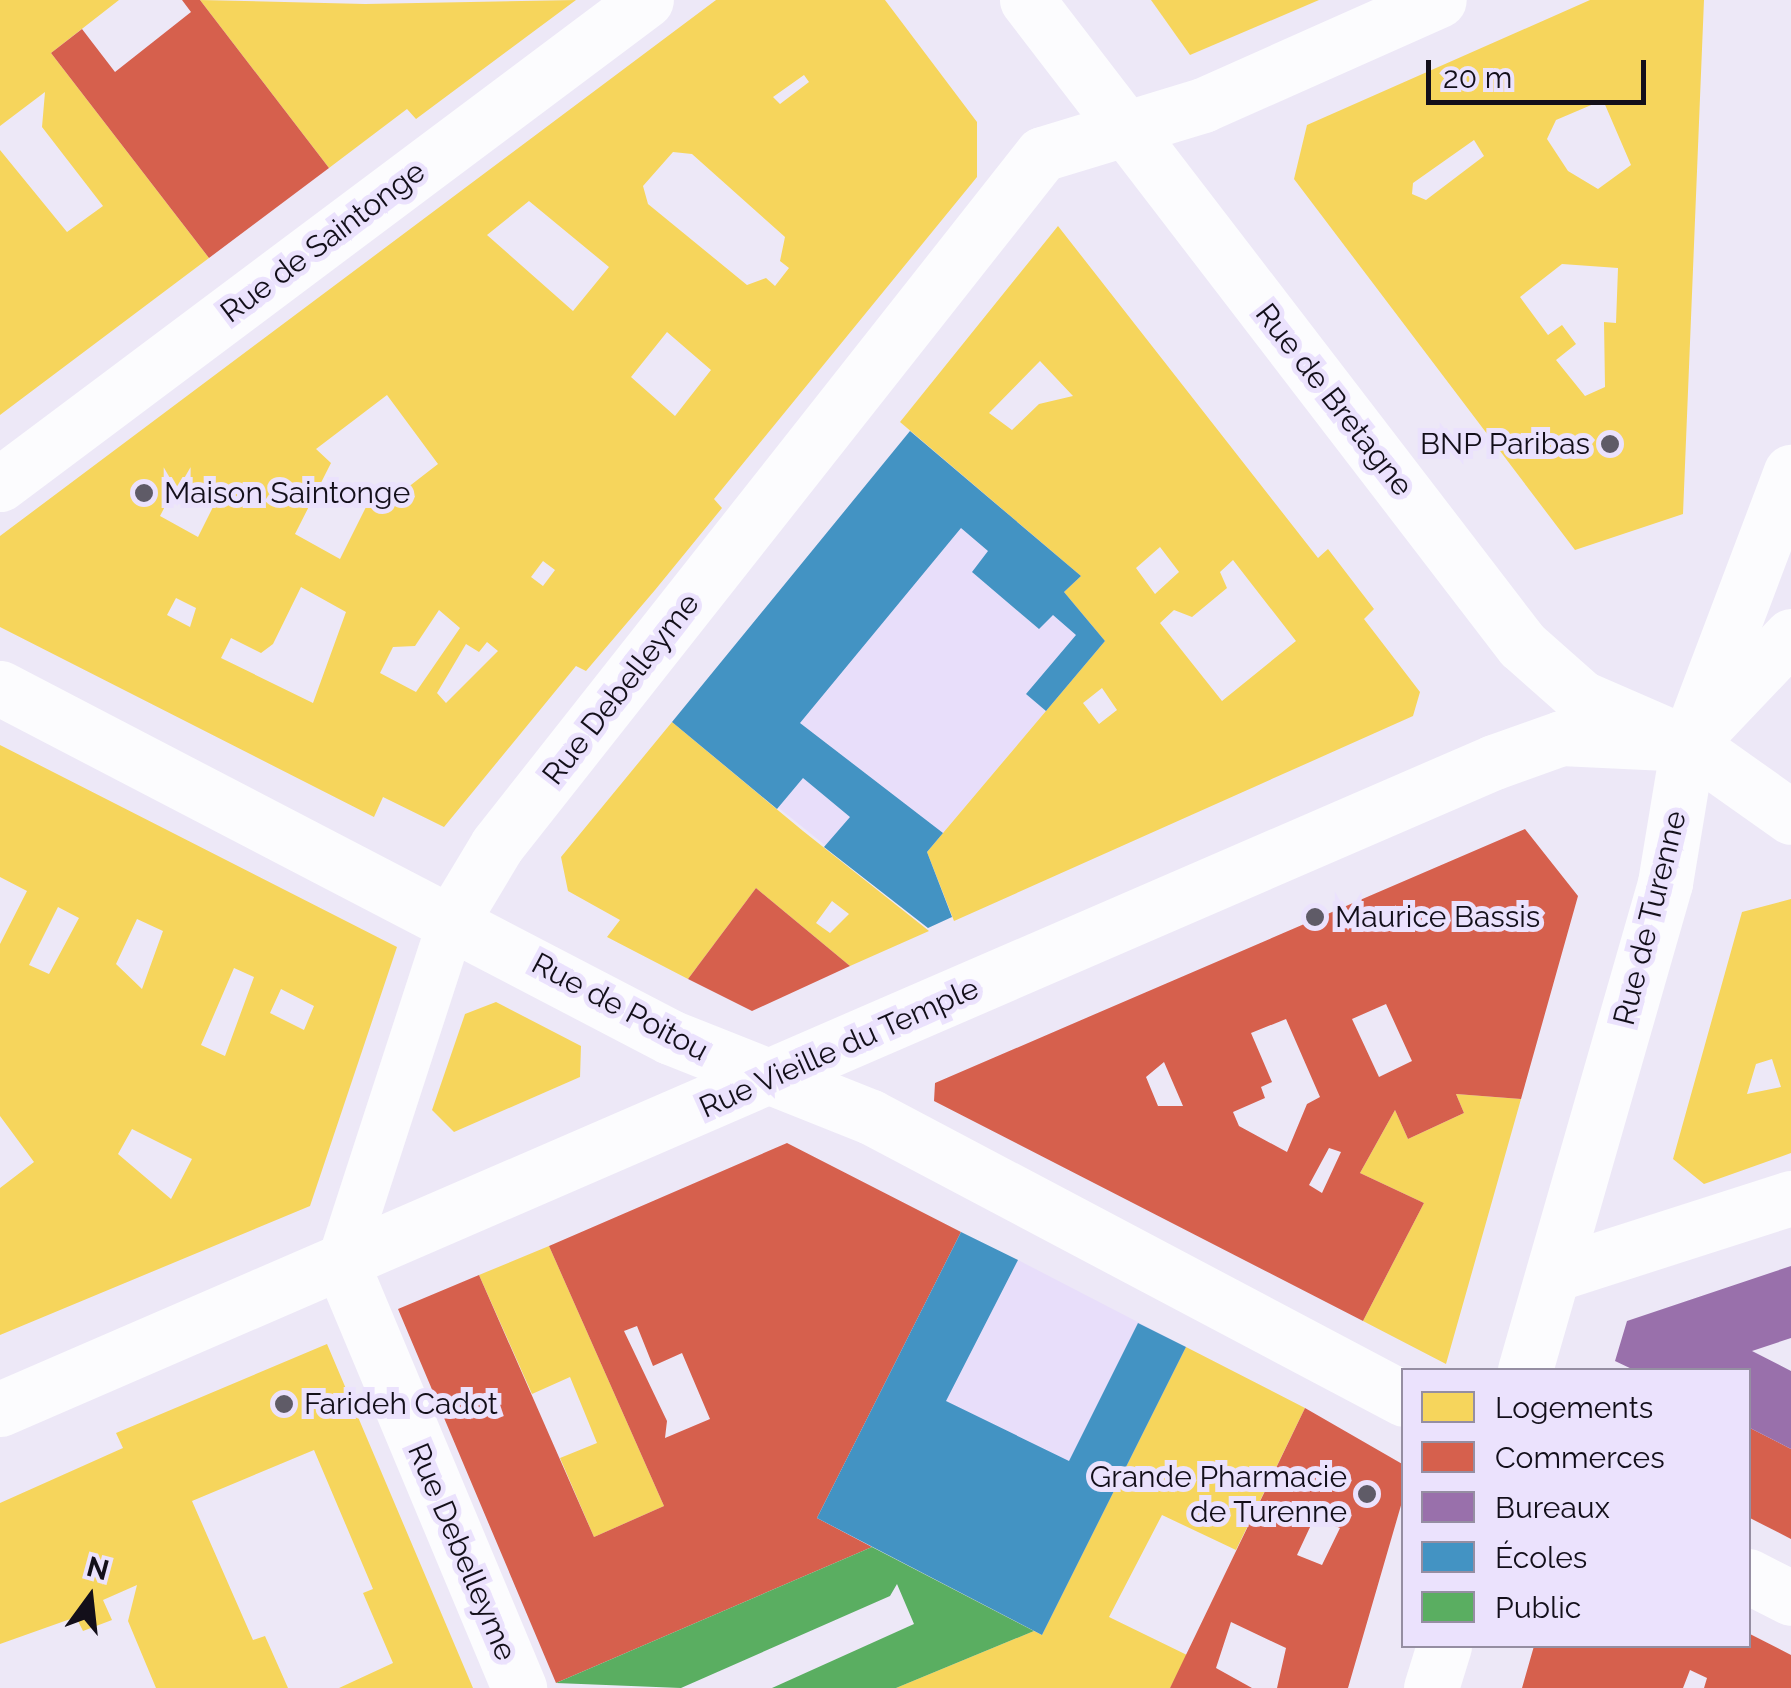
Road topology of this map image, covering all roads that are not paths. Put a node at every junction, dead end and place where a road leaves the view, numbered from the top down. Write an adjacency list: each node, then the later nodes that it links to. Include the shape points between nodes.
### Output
1 (646, 0): 6 (street, Rue de Saintonge)
2 (1026, 0): 4 (street, Rue de Bretagne)
3 (1439, 0): 4 (street, Rue Debelleyme, via 1203,105)
4 (1120, 123): 9 (street, Rue de Bretagne, via 1522,645 1582,698); 11 (street, Rue Debelleyme, via 1042,154 497,845)
5 (1791, 472): 9 (street, Rue de Turenne)
6 (0, 484)
7 (1791, 636): 9 (street)
8 (0, 688): 11 (street, Rue de Poitou)
9 (1688, 744): 10 (street, Rue de Bretagne); 12 (street, Rue Vieille du Temple, via 1561,738 1494,762); 15 (street, Rue de Turenne, via 1665,883)
10 (1791, 817)
11 (452, 920): 12 (street, Rue de Poitou); 14 (street, Rue Debelleyme)
12 (767, 1082): 14 (street, Rue Vieille du Temple); 17 (street, Rue de Poitou, via 871,1117)
13 (1791, 1198): 15 (street)
14 (340, 1262): 18 (street, Rue Vieille du Temple); 22 (street, Rue Debelleyme)
15 (1554, 1274): 16 (street, Rue de Turenne)
16 (1526, 1368)
17 (1401, 1397)
18 (0, 1409)
19 (1751, 1578): 20 (street)
20 (1791, 1598)
21 (1443, 1648): 23 (street)
22 (519, 1688)
23 (1431, 1688)

